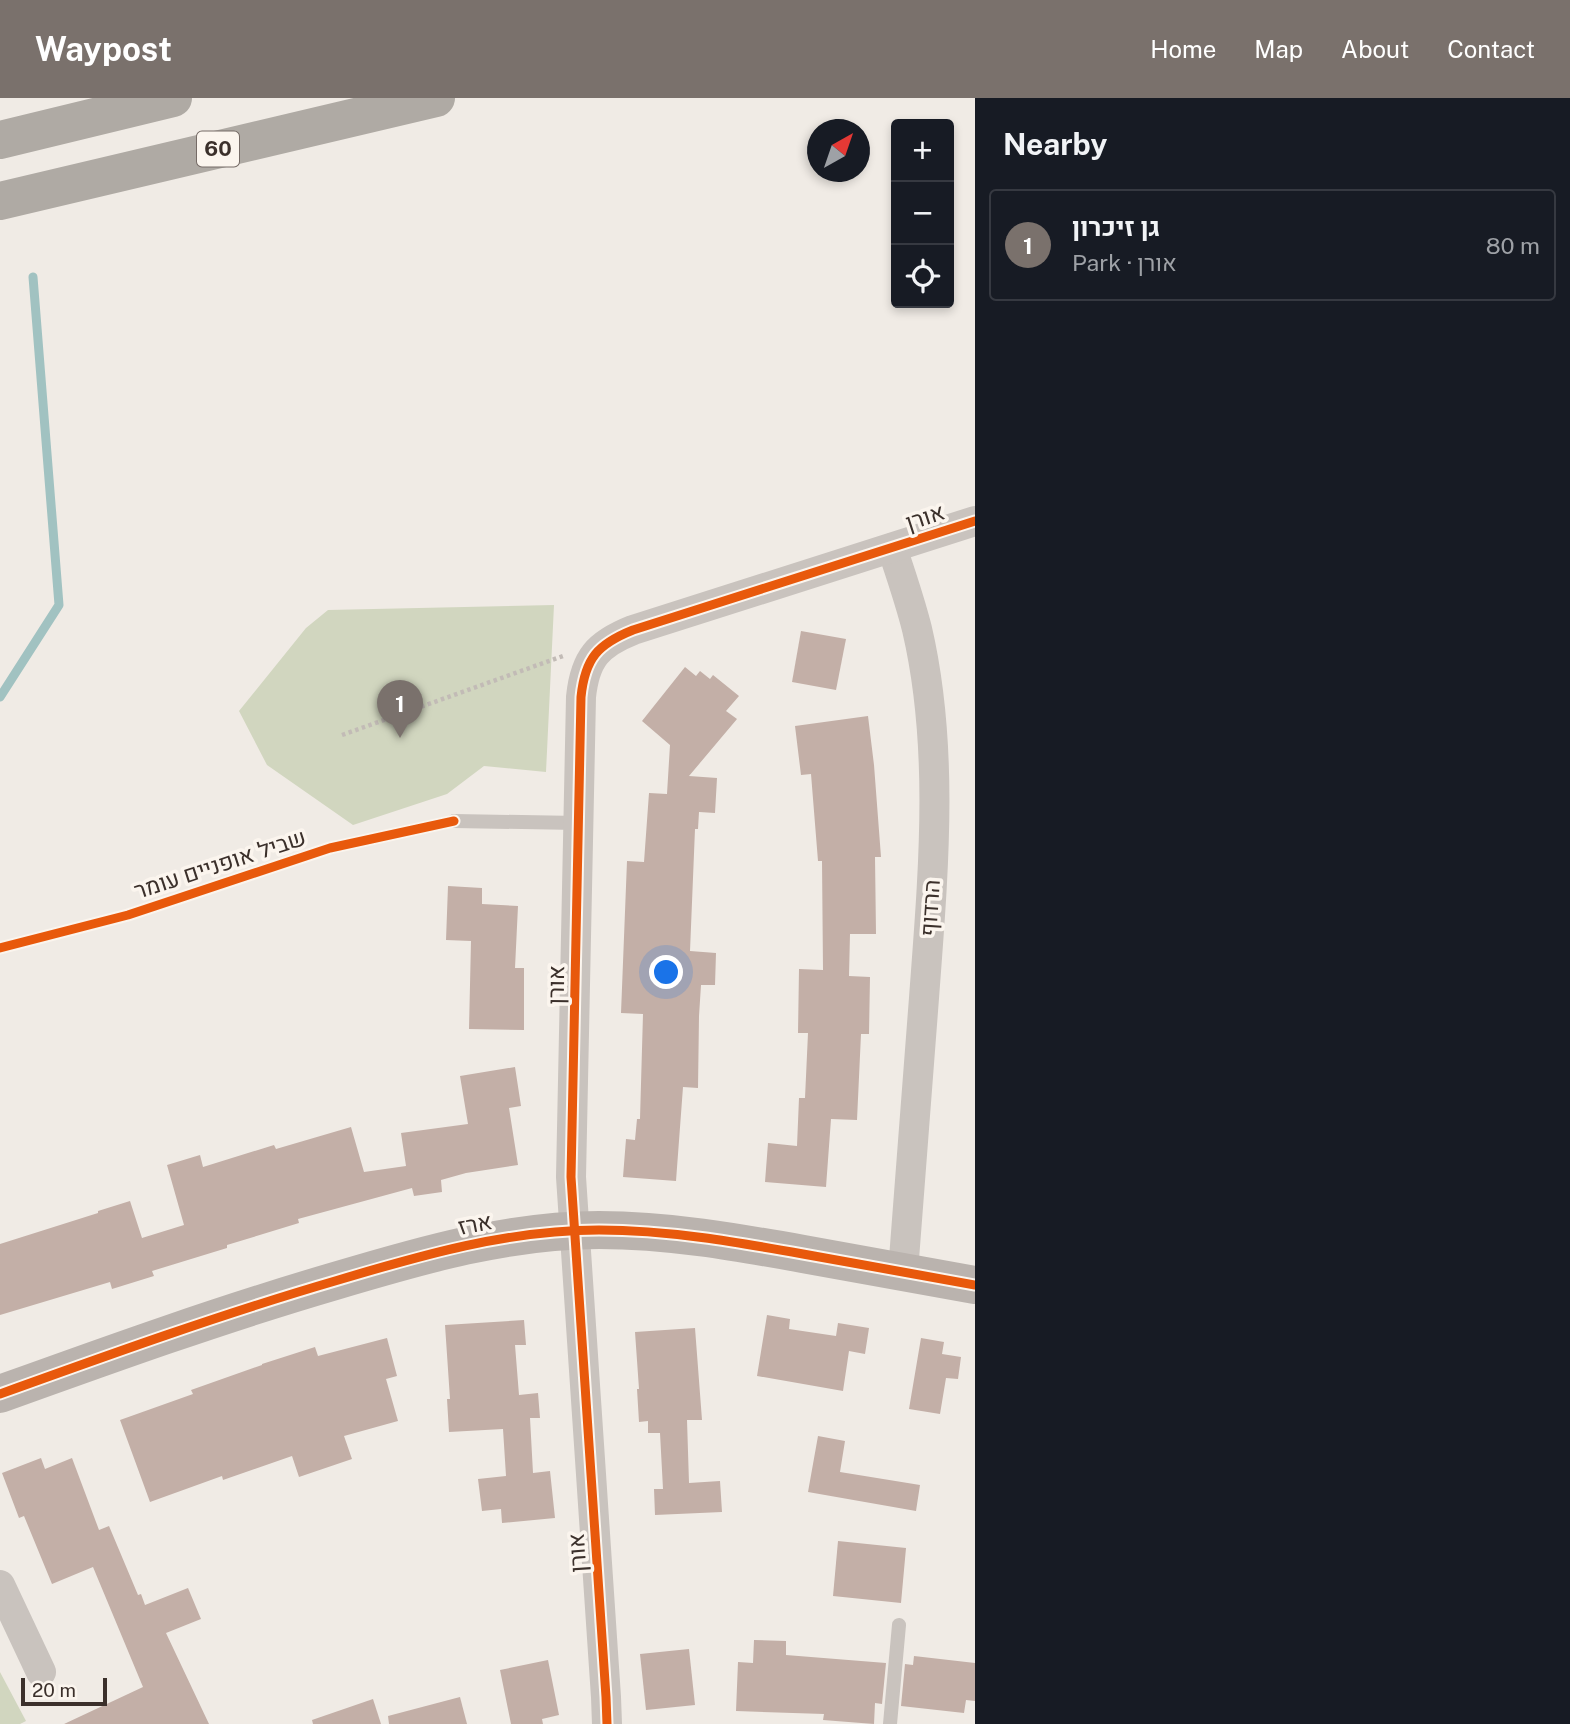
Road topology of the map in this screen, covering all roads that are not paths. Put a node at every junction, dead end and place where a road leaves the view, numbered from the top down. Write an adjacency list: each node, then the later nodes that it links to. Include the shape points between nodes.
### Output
1 (173, 98): 3 (highway)
2 (436, 98): 4 (highway, 60)
3 (0, 140)
4 (0, 201)
5 (975, 521): 6 (street, אורן)
6 (892, 548): 8 (street, אורן, via 634,630 611,640 595,654 584,672 580,696); 10 (street, הרדוף, via 909,598 925,674 934,803)
7 (454, 821): 8 (lane)
8 (578, 823): 9 (street, אורן, via 571,1177)
9 (574, 1231): 10 (street, ארז, via 687,1235); 12 (street, ארז, via 463,1245 370,1270); 16 (street, אורן)
10 (903, 1272): 11 (street, ארז)
11 (975, 1285)
12 (0, 1394)
13 (0, 1585): 15 (street)
14 (899, 1625): 17 (lane)
15 (41, 1672)
16 (607, 1724)
17 (890, 1724)

